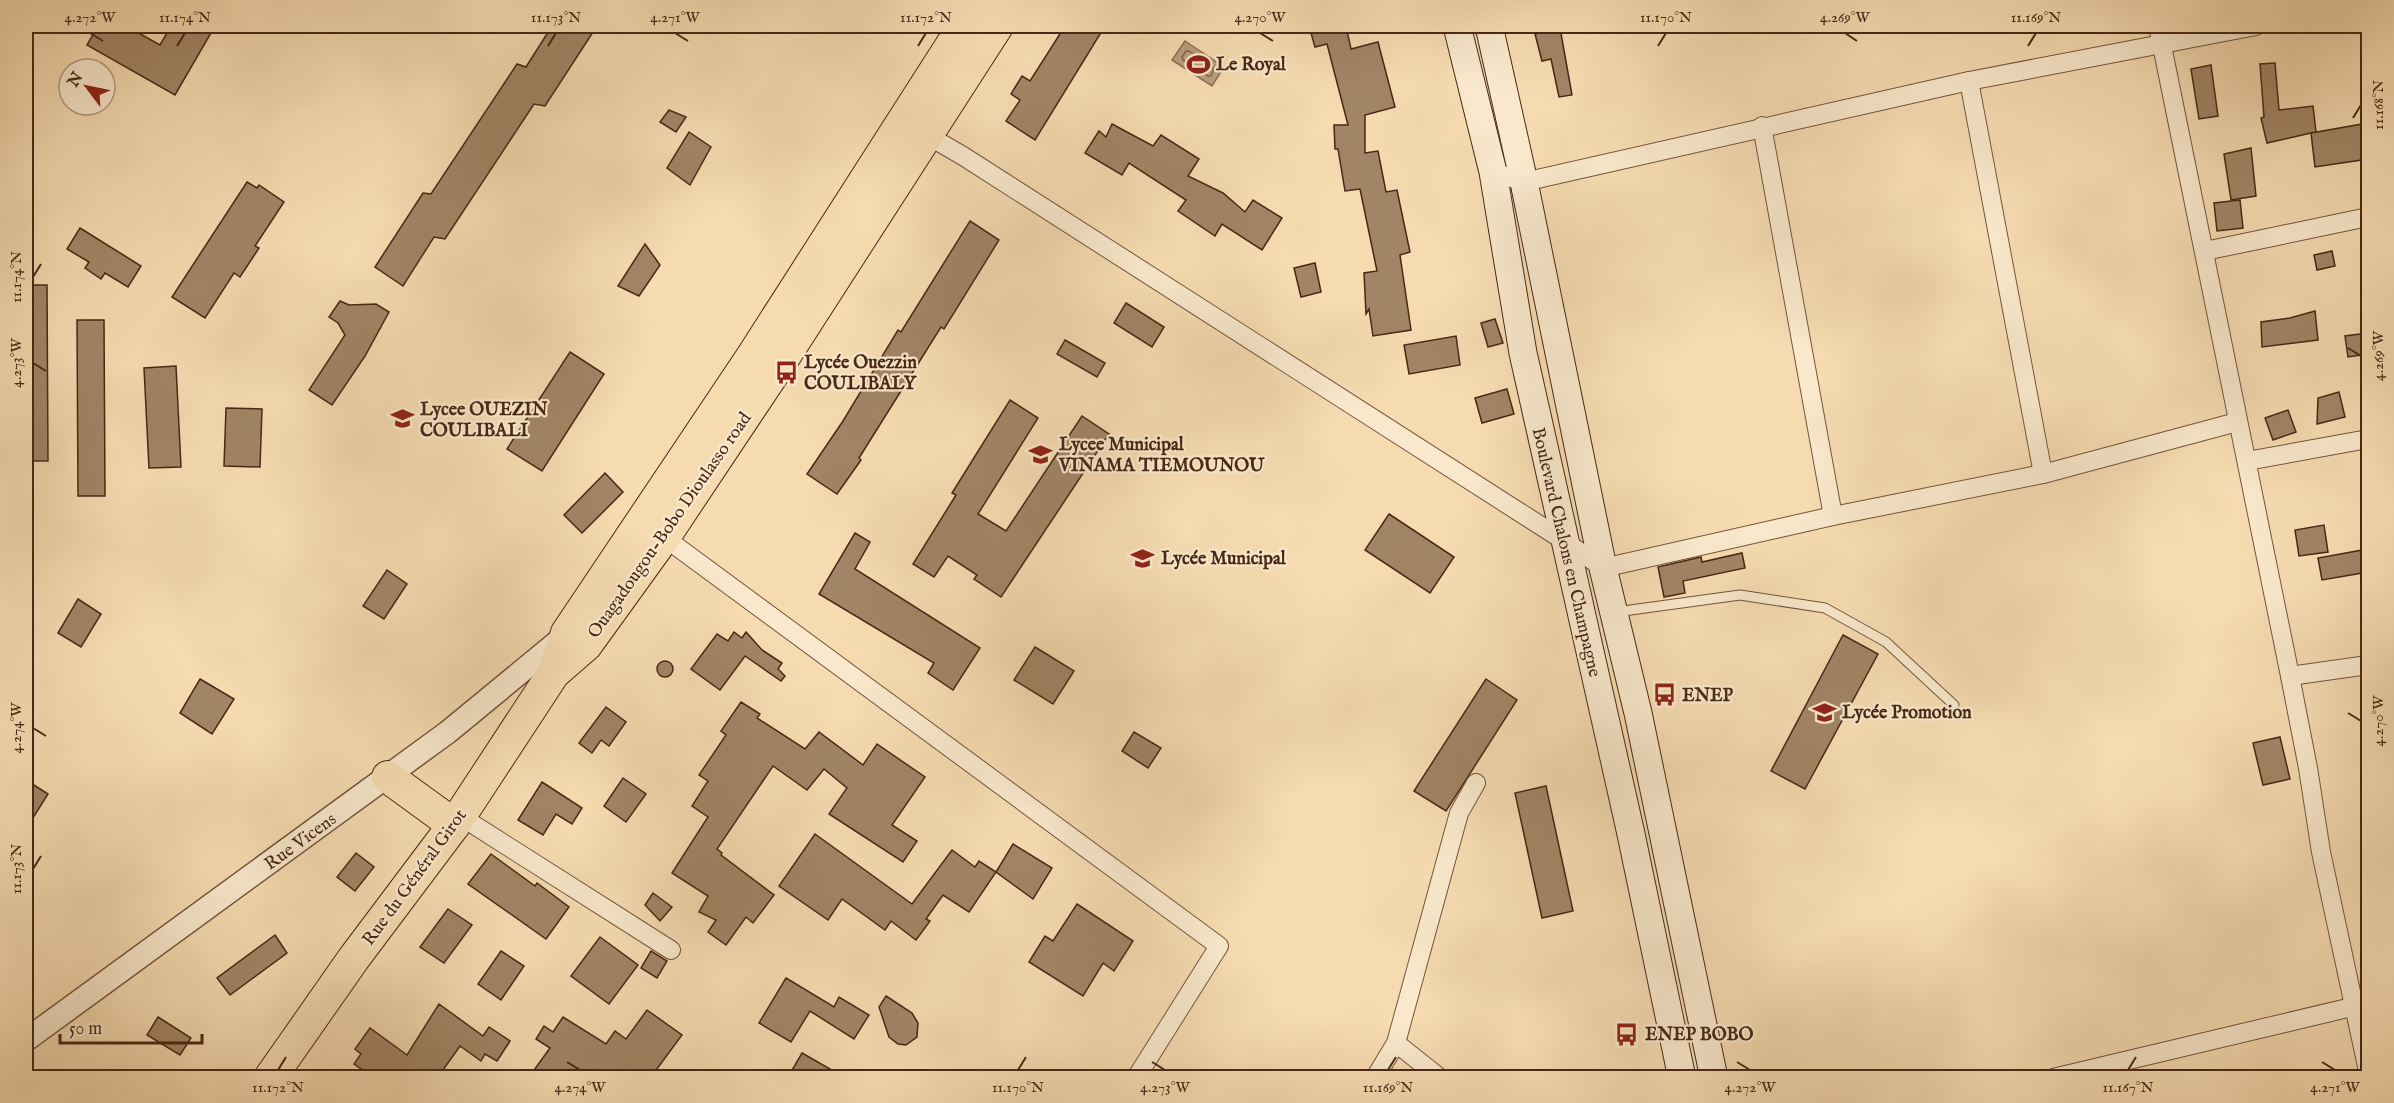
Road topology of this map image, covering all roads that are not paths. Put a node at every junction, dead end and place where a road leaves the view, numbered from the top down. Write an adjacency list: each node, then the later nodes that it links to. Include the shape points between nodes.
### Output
1 (964, 26): 9 (highway, Ouagadougou-Bobo Dioulasso road)
2 (997, 26): 9 (highway, Ouagadougou-Bobo Dioulasso road)
3 (1457, 26): 10 (main road, Boulevard Chalons en Champagne)
4 (1489, 26): 11 (main road, Boulevard Chalons en Champagne)
5 (2256, 26): 6 (street)
6 (2160, 34): 7 (street); 13 (street)
7 (1969, 81): 8 (street); 17 (street)
8 (1762, 126): 11 (street); 18 (street)
9 (914, 128): 19 (highway, Ouagadougou-Bobo Dioulasso road, via 752,357); 20 (street)
10 (1492, 172): 11 (street); 20 (main road, Boulevard Chalons en Champagne, via 1523,353)
11 (1524, 182): 21 (main road, Boulevard Chalons en Champagne)
12 (2368, 217): 13 (street)
13 (2205, 251): 14 (street)
14 (2237, 422): 16 (street); 17 (street)
15 (2368, 439): 16 (street)
16 (2247, 461): 26 (street)
17 (2043, 474): 18 (street)
18 (1833, 516): 21 (street)
19 (653, 529): 23 (highway, Ouagadougou-Bobo Dioulasso road); 25 (highway, Ouagadougou-Bobo Dioulasso road, via 586,645); 37 (street, via 1220,946)
20 (1563, 540): 21 (street); 40 (main road, Boulevard Chalons en Champagne)
21 (1603, 568): 22 (main road, Boulevard Chalons en Champagne)
22 (1614, 612): 27 (lane, via 1740,596 1825,608 1886,642); 41 (main road, Boulevard Chalons en Champagne)
23 (567, 633): 25 (highway, Ouagadougou-Bobo Dioulasso road); 28 (street, Rue Vicens)
24 (2368, 664): 26 (street)
25 (553, 674): 30 (highway, Rue du Général Girot)
26 (2290, 676): 32 (street, via 2321,852)
27 (1954, 705)
28 (388, 777): 30 (highway); 33 (street, Rue Vicens)
29 (1476, 783): 34 (street, via 1459,813)
30 (457, 820): 31 (street); 36 (highway, Rue du Général Girot)
31 (671, 950)
32 (2356, 1006): 35 (street); 42 (street)
33 (26, 1040)
34 (1396, 1043): 38 (street); 39 (street)
35 (2368, 1071)
36 (270, 1077)
37 (1136, 1077)
38 (1375, 1077)
39 (1440, 1077)
40 (1682, 1077)
41 (1714, 1077)
42 (2053, 1077)

